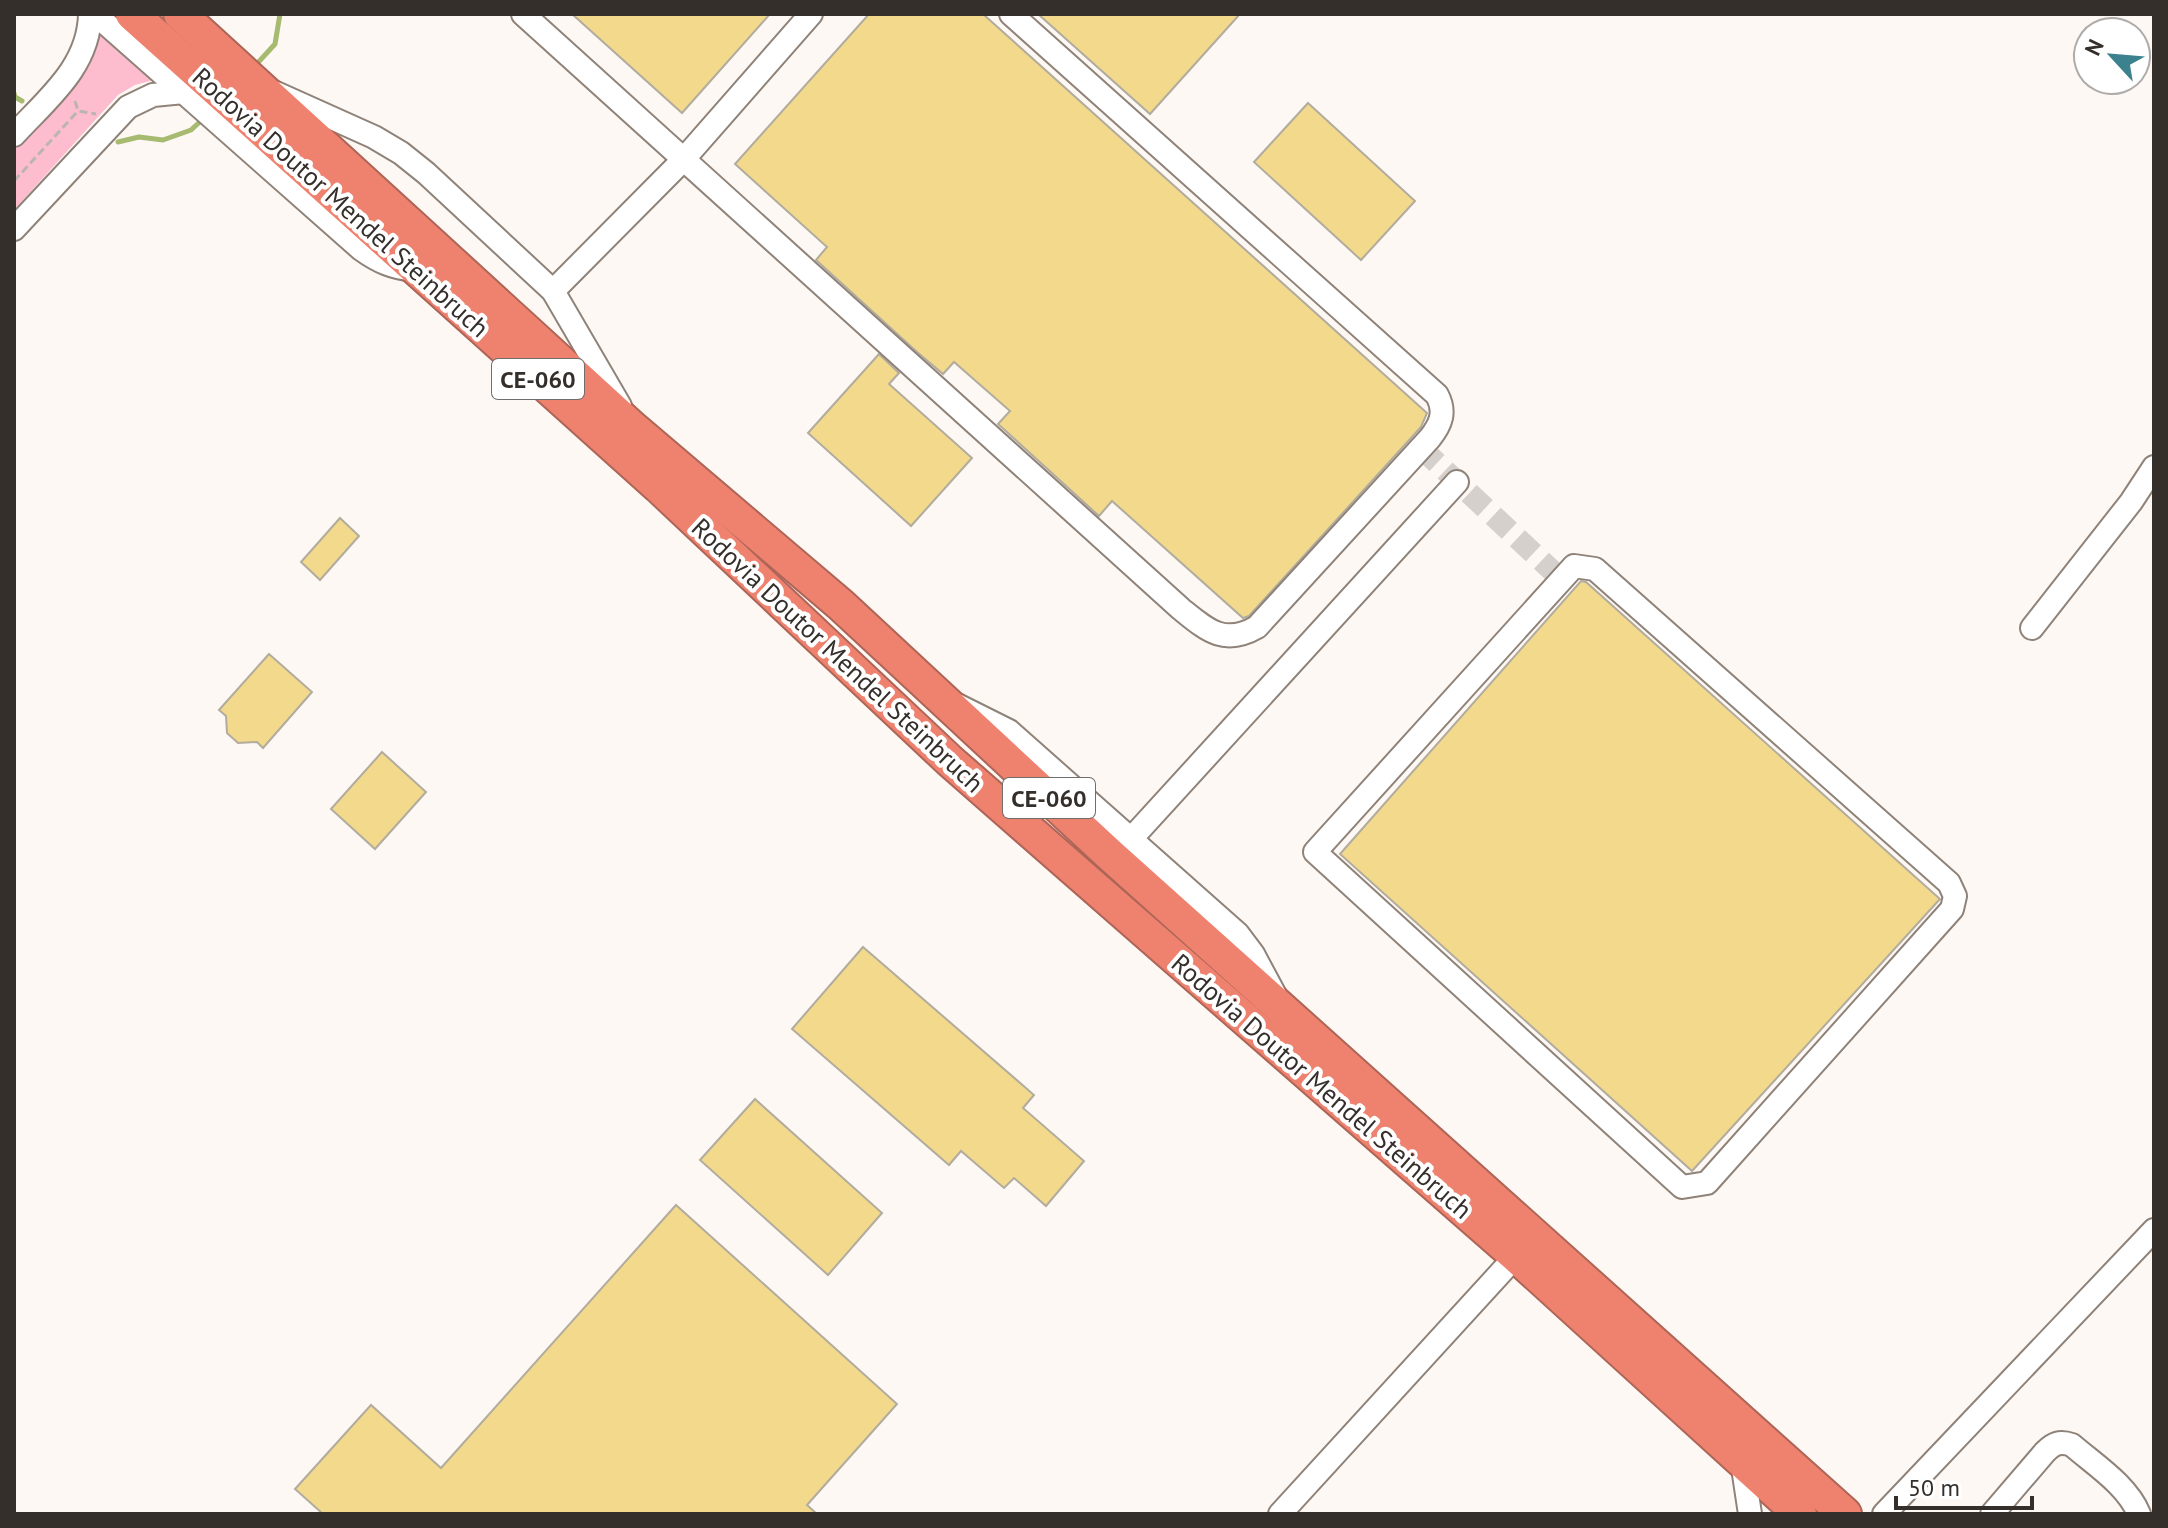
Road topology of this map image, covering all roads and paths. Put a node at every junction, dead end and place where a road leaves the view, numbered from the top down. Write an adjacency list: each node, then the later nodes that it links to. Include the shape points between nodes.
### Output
1 (93, 14): 8 (street); 12 (street, via 76,67)
2 (132, 14): 8 (highway, Rodovia Doutor Mendel Steinbruch / CE-060)
3 (180, 14): 7 (highway, Rodovia Doutor Mendel Steinbruch / CE-060)
4 (523, 14): 13 (street)
5 (811, 14): 13 (street)
6 (1011, 14): 13 (street, via 1441,403 1442,419 1430,438 1249,632 1228,637 1213,632 1181,609)
7 (250, 76): 16 (street, via 401,153); 17 (highway, Rodovia Doutor Mendel Steinbruch / CE-060)
8 (195, 92): 15 (street, via 153,95 128,107); 27 (highway, Rodovia Doutor Mendel Steinbruch / CE-060, via 417,270 659,487 950,761)
9 (74, 99): 10 (path)
10 (78, 111): 11 (path); 14 (path)
11 (100, 114)
12 (14, 135)
13 (683, 160): 16 (street)
14 (14, 181)
15 (14, 229)
16 (553, 291): 17 (street)
17 (633, 428): 22 (highway, Rodovia Doutor Mendel Steinbruch / CE-060)
18 (2154, 467): 20 (street)
19 (1457, 482): 23 (street)
20 (2148, 489): 21 (street)
21 (2032, 628)
22 (945, 701): 23 (street, via 1009,731); 25 (highway, Rodovia Doutor Mendel Steinbruch / CE-060)
23 (1131, 839): 25 (street, via 1238,934)
24 (1315, 852): 24 (street, via 1574,566 1595,569 1949,883 1955,896 1952,909 1707,1183 1682,1187)
25 (1282, 1009): 33 (highway, Rodovia Doutor Mendel Steinbruch / CE-060)
26 (2154, 1230): 29 (street)
27 (1516, 1256): 28 (highway, Rodovia Doutor Mendel Steinbruch / CE-060); 30 (street)
28 (1742, 1461): 31 (street); 32 (highway, Rodovia Doutor Mendel Steinbruch / CE-060)
29 (1893, 1511)
30 (1280, 1514)
31 (1750, 1514)
32 (1800, 1514)
33 (1845, 1514)
34 (1992, 1514): 35 (street, via 2054,1443 2064,1443 2115,1482)
35 (2139, 1514)

